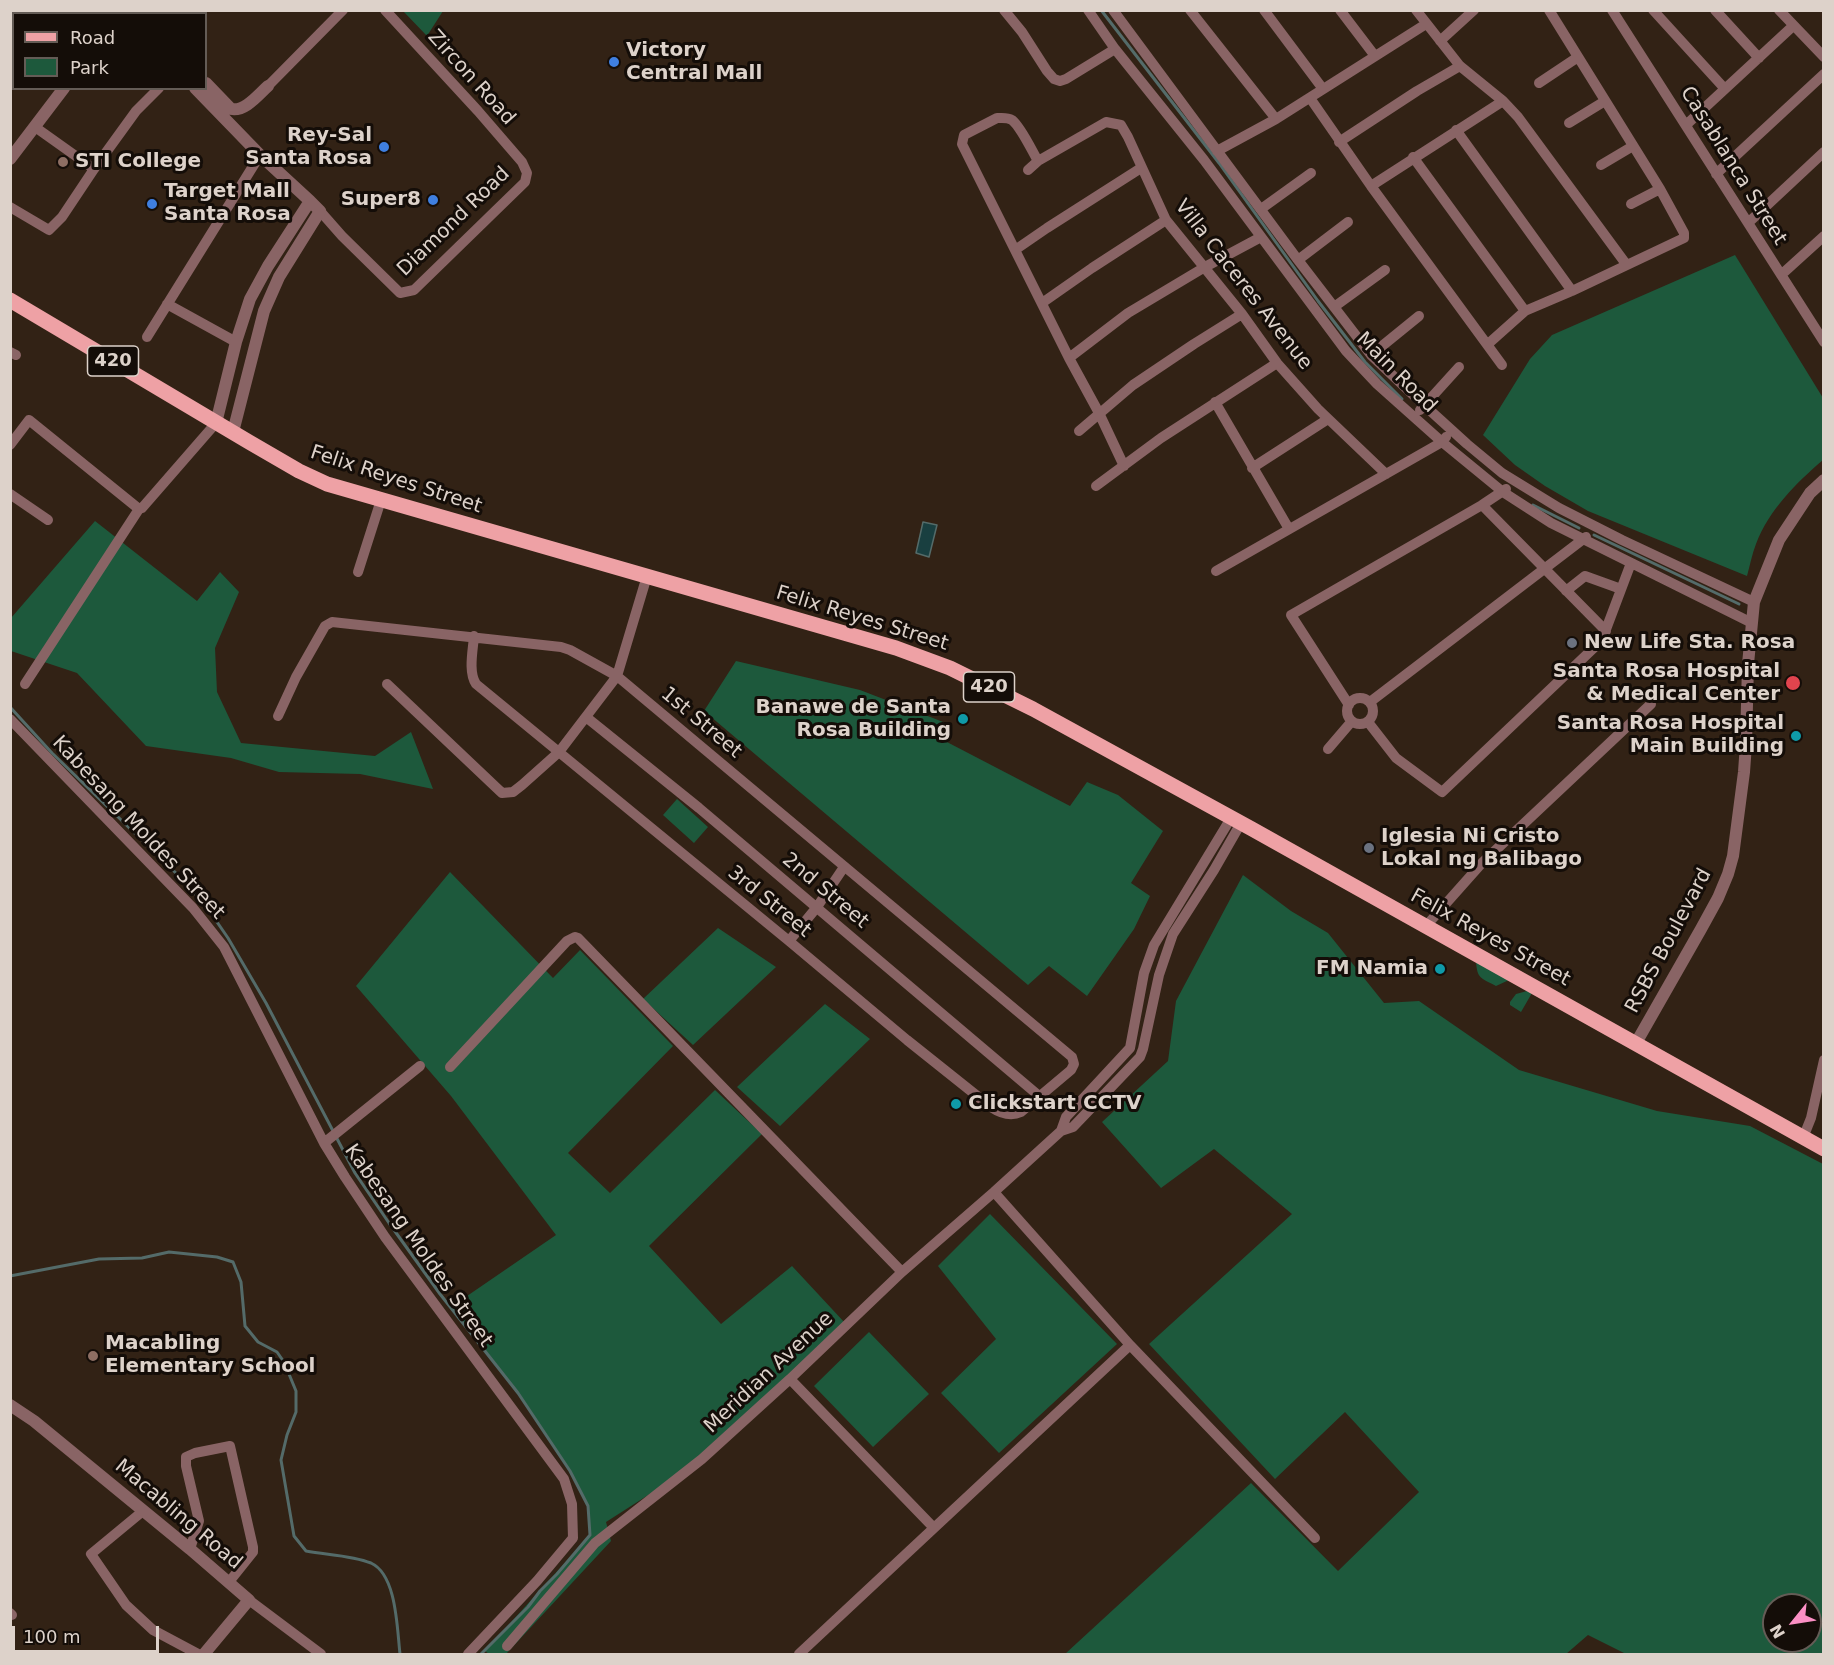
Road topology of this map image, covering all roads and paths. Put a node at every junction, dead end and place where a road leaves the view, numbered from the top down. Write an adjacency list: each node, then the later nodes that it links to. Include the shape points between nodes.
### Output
1 (343, 10): 28 (street)
2 (384, 10): 55 (street, Zircon Road, via 478,111)
3 (1004, 10): 19 (street, via 1054,79 1066,79)
4 (1088, 10): 19 (street, Main Road)
5 (1113, 10): 45 (street, Main Road)
6 (1190, 10): 37 (street)
7 (1264, 10): 29 (street)
8 (1340, 10): 20 (street)
9 (1416, 10): 16 (street)
10 (1474, 10): 18 (street)
11 (1549, 10): 21 (street)
12 (1612, 10): 39 (street, Casablanca Street)
13 (1653, 10): 30 (street)
14 (1715, 10): 22 (street)
15 (1779, 10): 17 (street)
16 (1426, 24): 18 (street); 20 (street)
17 (1793, 26): 22 (street); 23 (street)
18 (1440, 41): 24 (street)
19 (1115, 49): 69 (street, Main Road)
20 (1375, 56): 29 (street)
21 (1578, 57): 26 (street); 36 (street)
22 (1759, 57): 30 (street)
23 (1824, 57)
24 (1460, 66): 35 (street); 43 (street)
25 (1824, 74): 57 (street)
26 (1539, 82)
27 (207, 84): 28 (street, via 231,109 237,110)
28 (268, 86): 42 (street, via 243,114 240,123)
29 (1323, 89): 34 (street)
30 (1725, 89): 39 (street)
31 (62, 90): 40 (street)
32 (157, 90): 53 (street, via 136,111)
33 (197, 90): 42 (street)
34 (1310, 98): 37 (street); 43 (street)
35 (1503, 101): 41 (street); 72 (street)
36 (1605, 101): 38 (street); 44 (street)
37 (1276, 119): 45 (street)
38 (1569, 123)
39 (1686, 125): 57 (street, Casablanca Street)
40 (34, 127): 49 (street); 53 (street)
41 (1456, 130): 48 (street); 76 (street)
42 (246, 140): 47 (street)
43 (1339, 142): 58 (street)
44 (1633, 146): 51 (street); 59 (street)
45 (1217, 151): 63 (street, Main Road)
46 (1824, 152): 67 (street)
47 (260, 155): 60 (street); 79 (street)
48 (1413, 157): 58 (street); 81 (street)
49 (10, 159)
50 (1038, 161): 52 (street, Villa Caceres Avenue, via 1106,122 1121,125); 54 (street, Villa Caceres Avenue); 70 (street, via 1011,119 997,118 964,135 962,144)
51 (1601, 165)
52 (1141, 168): 65 (street, Villa Caceres Avenue); 70 (street)
53 (94, 169): 62 (street, via 49,230)
54 (1028, 170)
55 (527, 172): 64 (street, Diamond Road, via 519,190 414,290 400,293)
56 (1311, 173): 63 (street)
57 (1716, 174): 67 (street, Casablanca Street)
58 (1371, 186): 87 (street)
59 (1660, 189): 61 (street); 72 (street, via 1684,237)
60 (310, 201): 64 (street); 86 (street, via 268,266)
61 (1631, 204)
62 (10, 207)
63 (1260, 209): 71 (street, Main Road)
64 (320, 211): 101 (street, via 279,277 264,311)
65 (1166, 220): 73 (street, Villa Caceres Avenue); 78 (street)
66 (1348, 222): 71 (street)
67 (1748, 223): 75 (street, Casablanca Street)
68 (1824, 236): 75 (street)
69 (1261, 237): 73 (street); 96 (street, Main Road, via 1354,359)
70 (1015, 250): 78 (street)
71 (1298, 260): 80 (street, Main Road)
72 (1626, 264): 76 (street)
73 (1205, 267): 82 (street, Villa Caceres Avenue); 89 (street, via 1128,313)
74 (1385, 270): 80 (street)
75 (1781, 275): 84 (street, Casablanca Street)
76 (1572, 291): 81 (street)
77 (10, 300): 98 (main road, Felix Reyes Street / 420)
78 (1042, 303): 89 (street)
79 (167, 304): 85 (street); 86 (street)
80 (1334, 307): 88 (street, Main Road)
81 (1525, 311): 87 (street)
82 (1242, 314): 90 (street, Villa Caceres Avenue); 95 (street, via 1133,385)
83 (1419, 316): 88 (street)
84 (1822, 335)
85 (147, 337)
86 (231, 340): 98 (street)
87 (1488, 344): 91 (street)
88 (1371, 355): 94 (street, Main Road)
89 (1069, 358): 95 (street)
90 (1277, 363): 93 (street); 97 (street, Villa Caceres Avenue)
91 (1502, 365)
92 (1459, 367): 94 (street)
93 (1215, 402): 104 (street); 105 (street)
94 (1424, 405): 96 (street); 100 (street, Main Road)
95 (1099, 413): 99 (street); 104 (street)
96 (1413, 417): 102 (street, Main Road)
97 (1328, 420): 105 (street); 106 (street, Villa Caceres Avenue)
98 (216, 423): 101 (main road, Felix Reyes Street / 420); 114 (street)
99 (1079, 430)
100 (1452, 430): 102 (street); 107 (street, Main Road)
101 (233, 432): 112 (main road, Felix Reyes Street / 420, via 327,484)
102 (1442, 442): 106 (street); 110 (street, Main Road)
103 (10, 445): 114 (street, via 29,420)
104 (1124, 466): 109 (street)
105 (1252, 468): 117 (street)
106 (1386, 474): 117 (street)
107 (1514, 480): 110 (street); 116 (street, Main Road)
108 (1824, 480): 126 (street, RSBS Boulevard, via 1810,493 1779,540)
109 (1096, 486)
110 (1503, 492): 113 (street); 118 (street, Main Road)
111 (10, 494): 115 (street)
112 (381, 500): 122 (street); 123 (main road, Felix Reyes Street / 420)
113 (1482, 505): 120 (street); 135 (street, via 1291,615)
114 (139, 509): 131 (street)
115 (48, 520)
116 (1592, 525): 118 (street); 126 (street, Main Road)
117 (1289, 529): 121 (street)
118 (1584, 540): 119 (street, Main Road); 120 (street)
119 (1631, 562): 124 (street); 127 (street, Main Road)
120 (1545, 570): 125 (street); 133 (street)
121 (1216, 571)
122 (358, 572)
123 (647, 576): 130 (street); 143 (main road, Felix Reyes Street / 420, via 896,648 950,668)
124 (1621, 590): 125 (street, via 1585,576); 128 (street)
125 (1566, 591): 128 (street)
126 (1754, 603): 127 (street, RSBS Boulevard)
127 (1752, 623): 148 (street, RSBS Boulevard, via 1744,772 1733,856 1714,906)
128 (1606, 632): 140 (street, via 1595,647 1442,792 1396,758)
129 (474, 636): 130 (street, 1st Street, via 570,650); 136 (street, 1st Street, via 328,623); 142 (street, 3rd Street, via 473,680)
130 (617, 676): 137 (street); 144 (street, 1st Street)
131 (25, 684)
132 (387, 684): 142 (street, via 502,793 513,792)
133 (1370, 702): 135 (street, via 1360,698); 140 (street, via 1373,712)
134 (1651, 704): 146 (street, via 1482,863)
135 (1349, 705): 139 (street)
136 (278, 716)
137 (586, 717): 142 (street); 145 (street, 2nd Street)
138 (10, 719): 154 (street, Kabesang Moldes Street, via 193,908 224,947)
139 (1352, 721): 140 (street); 141 (street)
140 (1368, 722)
141 (1328, 749)
142 (559, 752): 147 (street, 3rd Street)
143 (1236, 820): 146 (main road, Felix Reyes Street / 420); 157 (street, Meridian Avenue, via 1154,945 1144,973 1130,1048 1066,1117 1061,1131)
144 (844, 867): 145 (street); 149 (street, 1st Street)
145 (816, 907): 147 (street); 153 (street, 2nd Street)
146 (1426, 926): 148 (main road, Felix Reyes Street / 420)
147 (789, 941): 153 (street, 3rd Street, via 998,1112 1014,1115)
148 (1636, 1043): 155 (main road, Felix Reyes Street / 420)
149 (1072, 1057): 153 (street, 3rd Street, via 1071,1070)
150 (1824, 1060): 155 (street, via 1812,1118)
151 (420, 1066): 154 (street)
152 (450, 1067): 158 (street, via 567,941 578,938)
153 (1038, 1095)
154 (330, 1138): 172 (street, Kabesang Moldes Street, via 345,1177 564,1479 572,1504 573,1538)
155 (1803, 1138): 156 (main road, Felix Reyes Street / 420)
156 (1824, 1149)
157 (994, 1192): 158 (street, Meridian Avenue); 159 (street)
158 (902, 1272): 160 (street, Meridian Avenue)
159 (1130, 1345): 163 (street); 164 (street)
160 (790, 1379): 163 (street); 168 (street, Meridian Avenue, via 702,1459 595,1543)
161 (10, 1405): 162 (street, Macabling Road)
162 (143, 1511): 165 (street, Macabling Road); 169 (street, via 91,1554 126,1605 153,1630)
163 (934, 1528): 173 (street)
164 (1315, 1538)
165 (190, 1549): 166 (street, Macabling Road); 166 (street, via 199,1521 186,1457 230,1446 254,1547)
166 (229, 1582): 167 (street, Macabling Road)
167 (249, 1600): 170 (street); 171 (street, Macabling Road)
168 (507, 1646)
169 (198, 1654)
170 (204, 1654)
171 (321, 1654)
172 (468, 1654)
173 (799, 1654)

